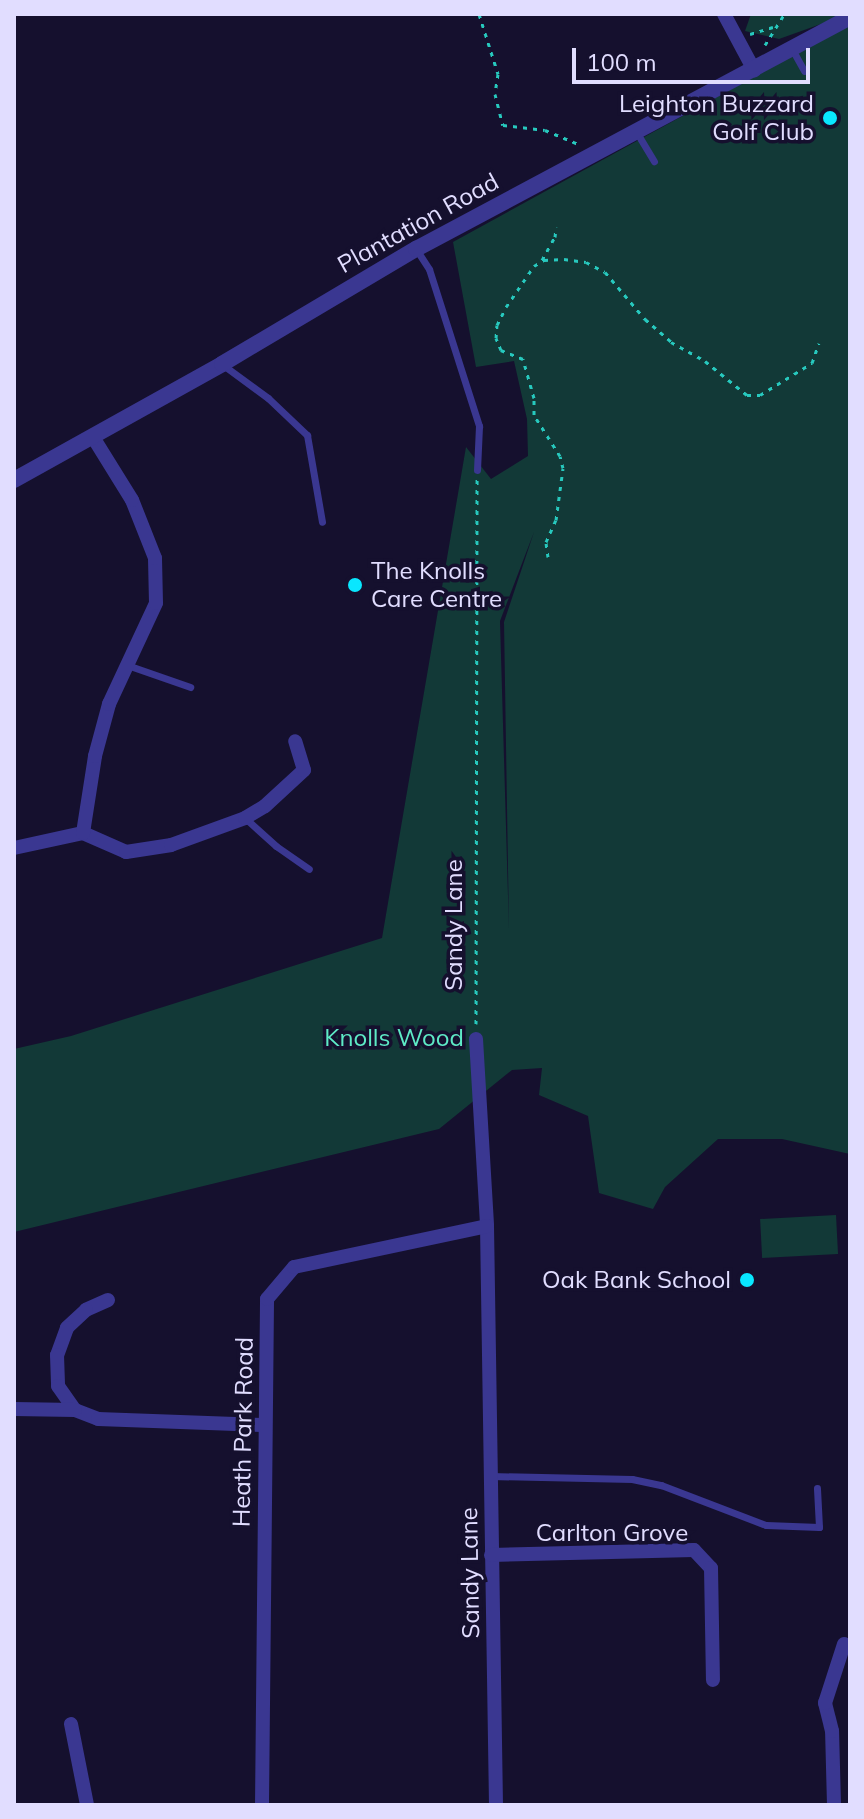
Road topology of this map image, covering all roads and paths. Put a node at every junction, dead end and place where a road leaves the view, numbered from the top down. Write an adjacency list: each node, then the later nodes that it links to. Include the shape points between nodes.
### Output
1 (479, 14): 10 (path, via 498,74 495,94 503,125 545,130)
2 (724, 14): 5 (street)
3 (784, 14): 5 (path, via 773,27)
4 (850, 17): 6 (street, Plantation Road)
5 (737, 37): 7 (street)
6 (792, 49): 7 (street, Plantation Road); 8 (lane)
7 (754, 70): 9 (street, Plantation Road)
8 (804, 71)
9 (636, 131): 10 (street, Plantation Road); 11 (lane)
10 (592, 154): 13 (street, Plantation Road)
11 (654, 161)
12 (556, 227): 14 (path)
13 (416, 249): 16 (street, Plantation Road); 18 (lane, via 429,269 479,426)
14 (540, 263): 15 (path, via 586,262 605,272 671,342 747,395 760,395 812,363); 21 (path, via 522,278 497,325 496,338 501,350 523,359 534,415 563,468 556,520 546,542)
15 (819, 343)
16 (222, 364): 17 (street, Plantation Road); 20 (lane, via 307,435)
17 (93, 437): 19 (street, Plantation Road); 22 (street, via 132,500 155,558 156,603)
18 (477, 470): 29 (path, Sandy Lane)
19 (14, 480)
20 (322, 522)
21 (548, 557)
22 (125, 665): 23 (lane); 26 (street, via 95,756)
23 (190, 687)
24 (295, 741): 25 (street, via 304,770)
25 (245, 818): 26 (street, via 171,845 126,852); 28 (lane)
26 (83, 833): 27 (street)
27 (14, 848)
28 (309, 869)
29 (476, 1039): 30 (street, Sandy Lane)
30 (487, 1226): 34 (street, Heath Park Road, via 294,1267 267,1299); 35 (street, Sandy Lane)
31 (108, 1300): 33 (street, via 86,1310 67,1328 57,1355 58,1386)
32 (14, 1409): 33 (street)
33 (75, 1410): 34 (street, via 98,1419)
34 (263, 1425): 42 (street, Heath Park Road)
35 (490, 1476): 36 (lane, via 632,1479 766,1525 819,1527); 37 (street, Sandy Lane)
36 (817, 1488)
37 (491, 1555): 39 (street, Carlton Grove, via 694,1550 711,1568); 43 (street, Sandy Lane)
38 (844, 1644): 44 (street, via 825,1703 832,1731)
39 (713, 1680)
40 (71, 1724): 41 (street)
41 (87, 1805)
42 (262, 1805)
43 (496, 1805)
44 (834, 1805)

